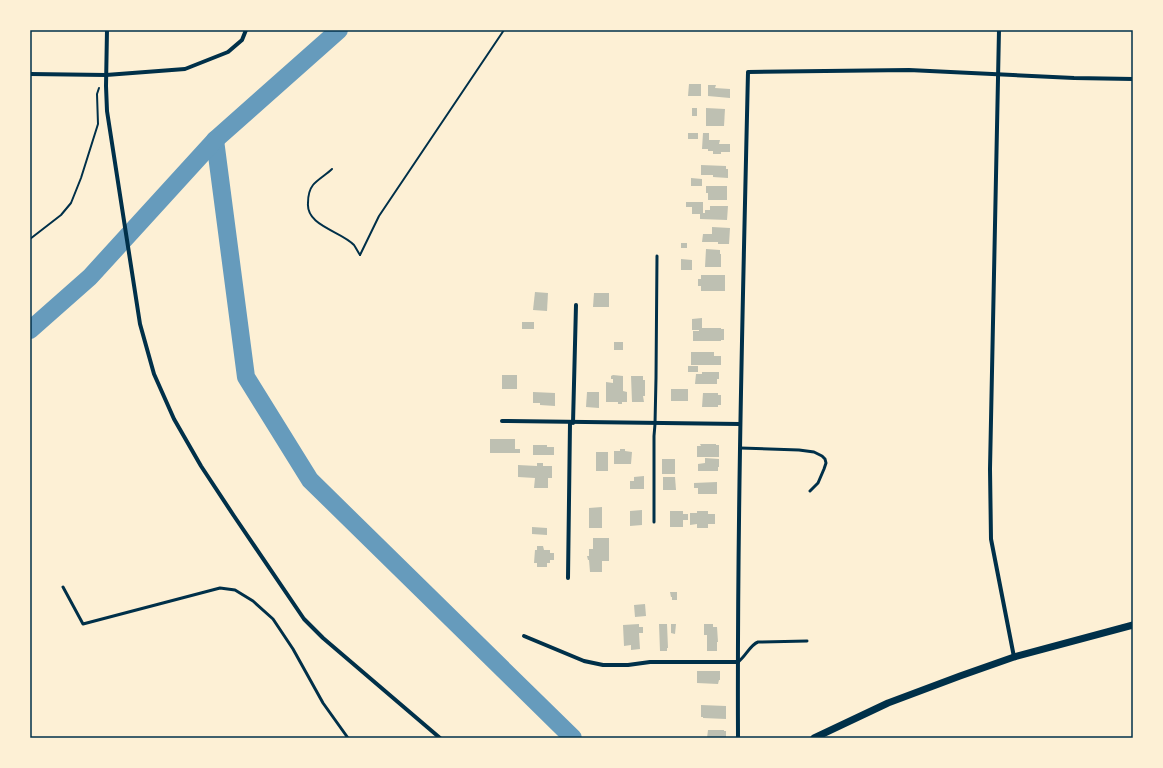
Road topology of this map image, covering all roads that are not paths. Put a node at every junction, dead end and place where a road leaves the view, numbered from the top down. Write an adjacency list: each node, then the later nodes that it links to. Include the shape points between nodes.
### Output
1 (107, 30): 6 (street)
2 (246, 30): 6 (street, via 242,40 228,52 185,69)
3 (999, 30): 5 (street)
4 (30, 74): 6 (street)
5 (998, 74): 7 (street); 13 (street, via 909,70 748,72); 22 (street, via 990,469 991,539)
6 (106, 75): 25 (street, via 107,111 140,324 146,349 174,419 201,466 304,618 323,638)
7 (1133, 79)
8 (657, 256): 12 (lane)
9 (576, 305): 11 (street)
10 (502, 421): 11 (street)
11 (571, 423): 12 (street); 17 (street)
12 (655, 424): 13 (street); 16 (lane)
13 (740, 424): 14 (street)
14 (740, 448): 15 (lane, via 799,450 822,456 826,463 824,469 818,483); 23 (street)
15 (810, 491)
16 (654, 522)
17 (568, 578)
18 (63, 587): 24 (lane, via 83,624 220,588 235,590 253,601 273,619 323,703)
19 (1133, 624): 22 (street)
20 (524, 636): 23 (street, via 584,661 604,665)
21 (807, 641): 23 (lane, via 758,642)
22 (1014, 657): 27 (street, via 888,703)
23 (738, 662): 26 (street)
24 (348, 738)
25 (440, 738)
26 (738, 738)
27 (814, 738)

